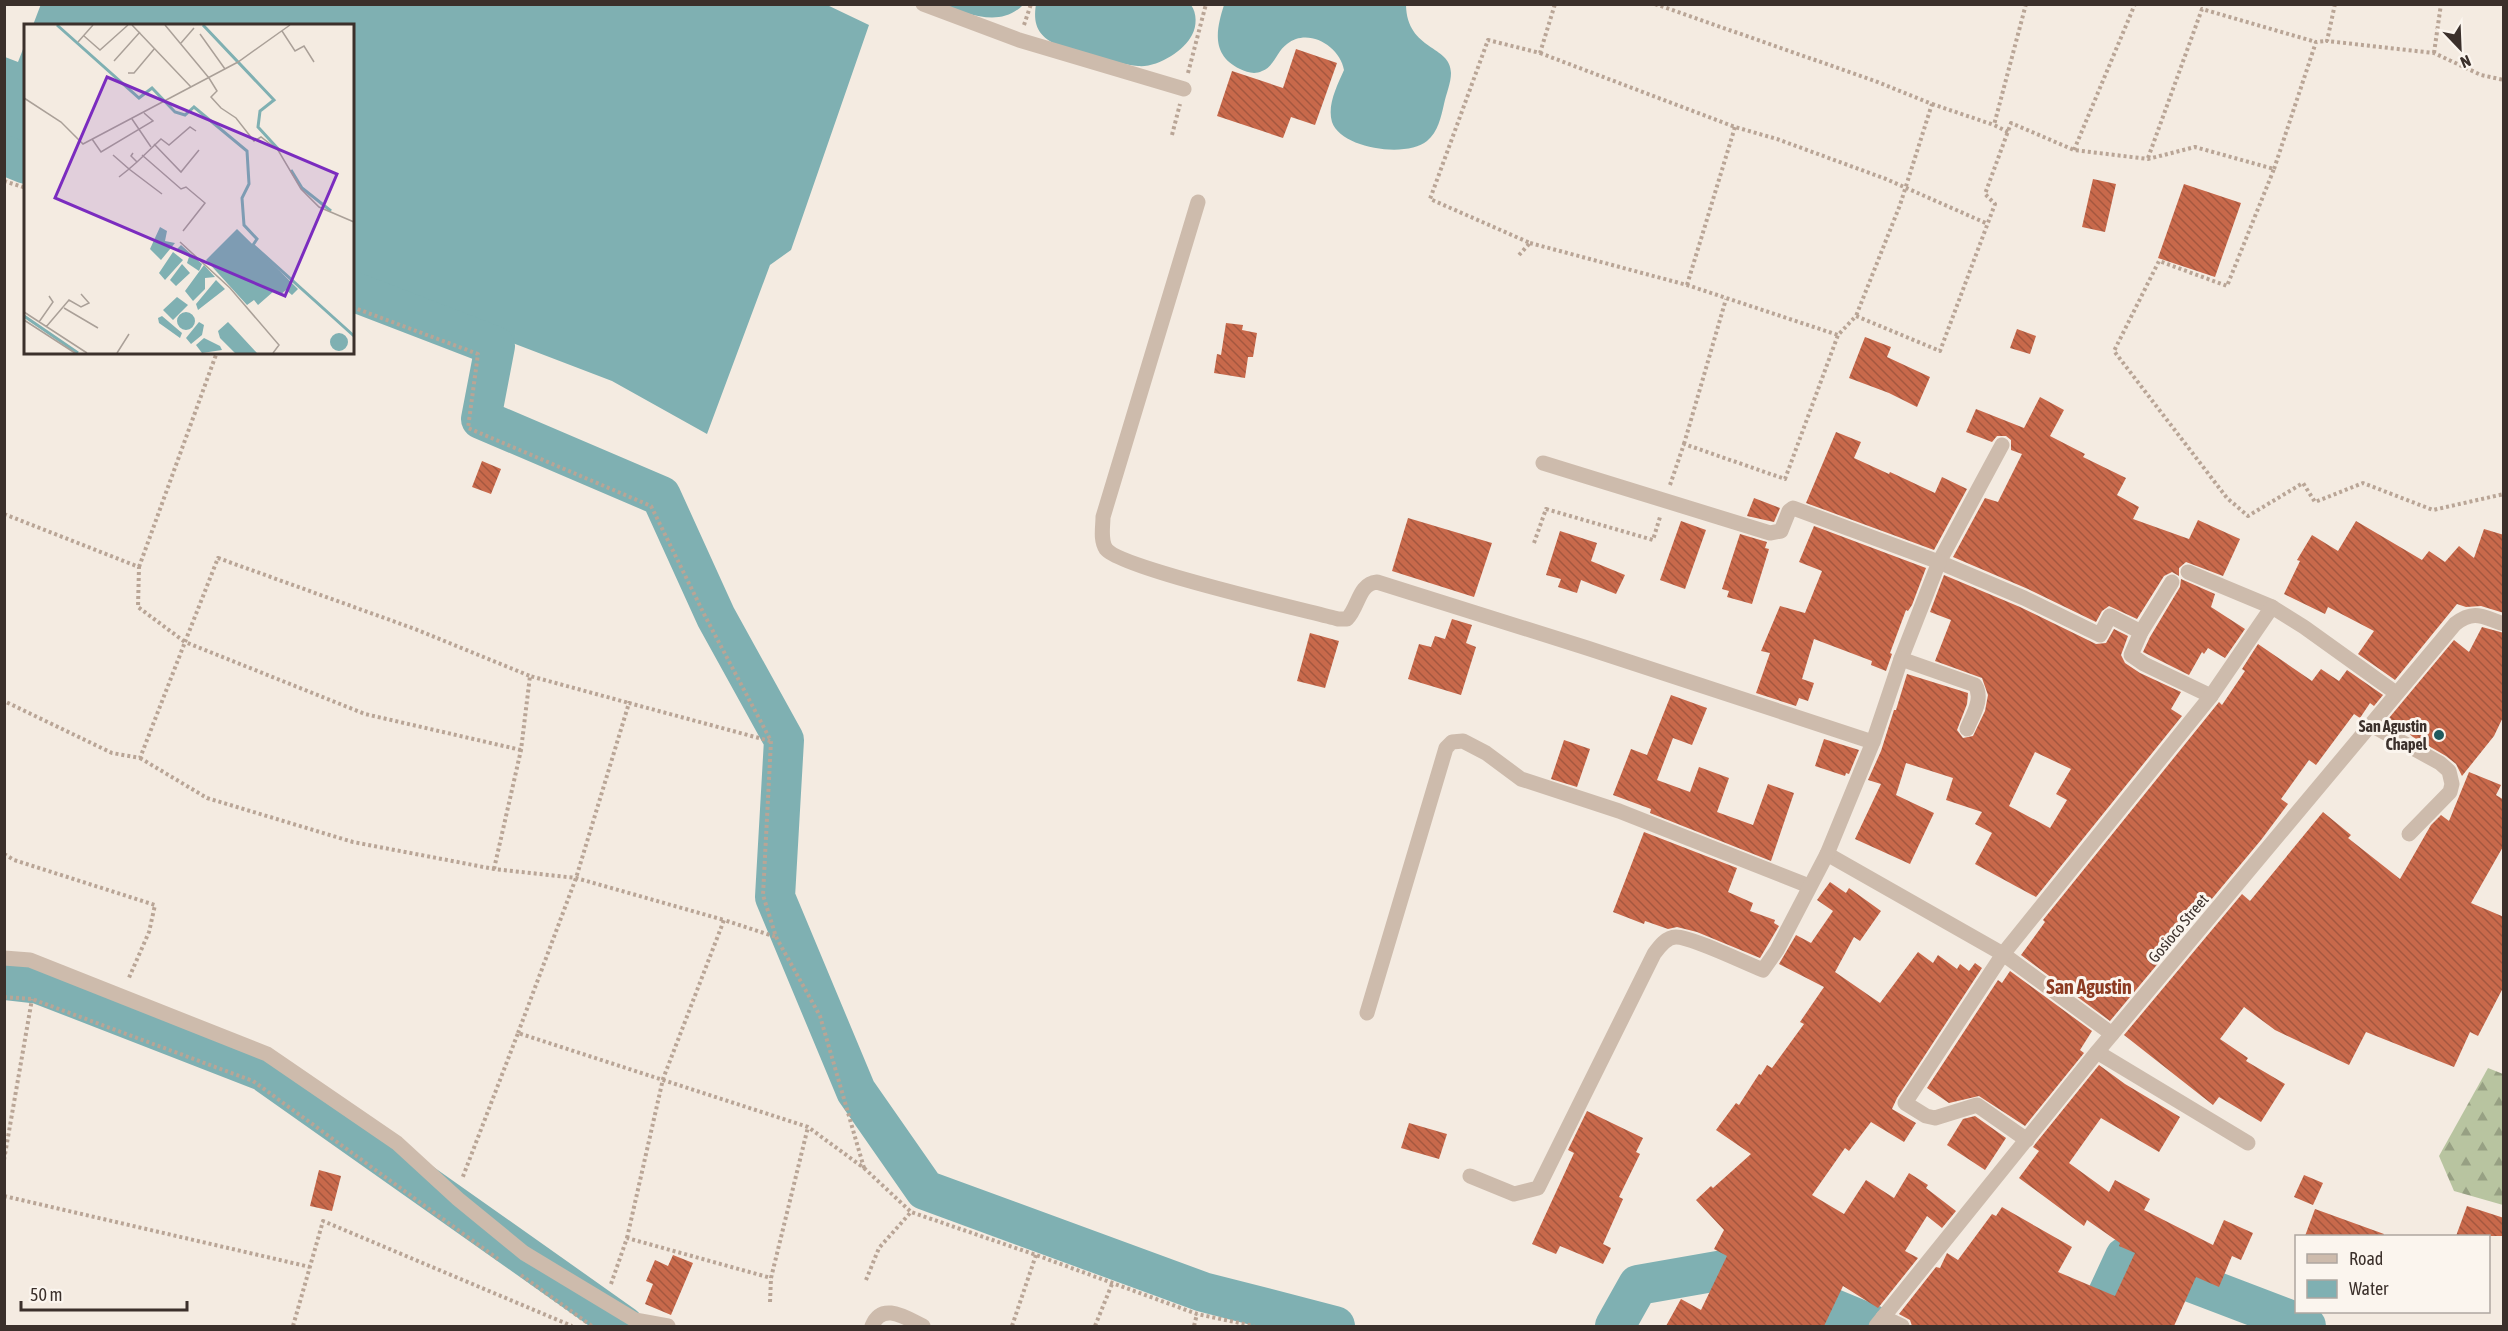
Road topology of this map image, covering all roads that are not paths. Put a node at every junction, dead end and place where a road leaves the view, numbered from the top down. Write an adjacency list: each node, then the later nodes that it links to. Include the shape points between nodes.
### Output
1 (923, 4): 2 (street, via 1019,40)
2 (1184, 89)
3 (1198, 202): 17 (street, via 1103,517 1102,537 1107,549 1126,561 1158,571 1338,619 1347,619 1362,590 1377,582)
4 (2002, 445): 6 (street)
5 (1543, 463): 6 (street, via 1775,533 1781,531 1793,508)
6 (1939, 562): 11 (street, via 2100,635 2110,616); 12 (street)
7 (2188, 573): 9 (street)
8 (2172, 582): 11 (street)
9 (2272, 608): 13 (street); 14 (street)
10 (2504, 624): 13 (street, Gosioco Street, via 2477,614 2466,615)
11 (2141, 632): 14 (street, via 2131,655)
12 (1901, 659): 16 (street, via 1975,685 1978,702); 17 (street)
13 (2396, 693): 15 (street, Gosioco Street)
14 (2211, 696): 21 (street)
15 (2371, 725): 18 (street, via 2450,771 2450,792); 24 (street, Gosioco Street)
16 (1967, 729)
17 (1872, 742): 19 (street)
18 (2409, 834)
19 (1827, 854): 20 (street); 21 (street)
20 (1809, 886): 23 (street, via 1619,811 1521,779 1486,753 1463,741 1452,741 1446,748); 28 (street, via 1764,970 1690,940 1675,937 1659,946 1539,1188 1514,1194)
21 (2003, 954): 24 (street); 26 (street, via 1905,1102 1935,1118 1977,1104)
22 (4, 958): 30 (street, via 30,960 267,1054 397,1143 524,1252 635,1320)
23 (1367, 1013)
24 (2112, 1034): 25 (street, Gosioco Street)
25 (2097, 1052): 26 (street, Gosioco Street); 27 (street)
26 (2027, 1140): 29 (street, Gosioco Street)
27 (2248, 1143)
28 (1470, 1176)
29 (1880, 1321): 33 (street)
30 (668, 1326)
31 (872, 1326): 32 (street, via 885,1312)
32 (923, 1326)
33 (1902, 1326)

